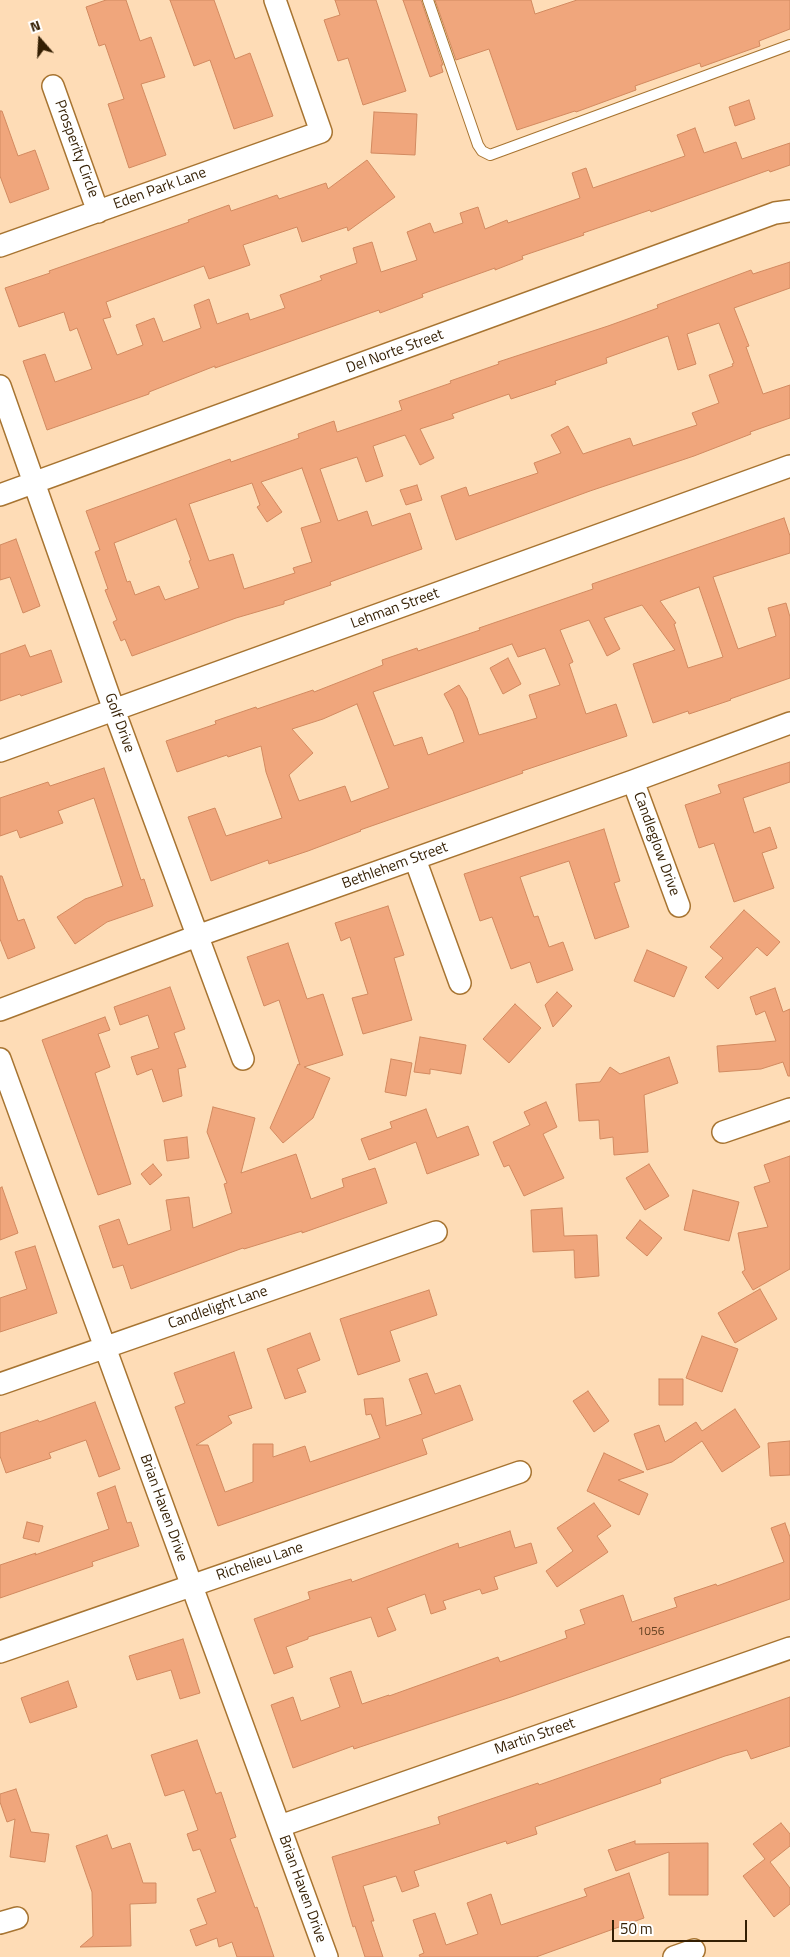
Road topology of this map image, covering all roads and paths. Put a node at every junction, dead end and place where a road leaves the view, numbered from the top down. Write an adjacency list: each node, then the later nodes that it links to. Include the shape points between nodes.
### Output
1 (276, 0): 6 (street, Eden Park Lane, via 321,132)
2 (428, 0): 3 (lane, via 478,145 490,155)
3 (790, 45)
4 (53, 86): 6 (street, Prosperity Circle)
5 (790, 211): 10 (street, Del Norte Street, via 775,213)
6 (98, 212): 7 (street, Eden Park Lane)
7 (0, 246)
8 (0, 386): 10 (street, Golf Drive)
9 (790, 466): 12 (street, Lehman Street)
10 (35, 482): 11 (street, Del Norte Street); 12 (street, Golf Drive)
11 (0, 495)
12 (114, 710): 14 (street, Lehman Street); 18 (street, Golf Drive)
13 (790, 723): 15 (street, Bethlehem Street)
14 (0, 751)
15 (633, 782): 16 (street, Bethlehem Street); 17 (street, Candleglow Drive)
16 (415, 859): 18 (street, Bethlehem Street); 19 (street)
17 (679, 906)
18 (197, 936): 20 (street, Bethlehem Street); 21 (street, Golf Drive)
19 (460, 983)
20 (0, 1010)
21 (243, 1058)
22 (0, 1059): 26 (street, Brian Haven Drive)
23 (790, 1109): 24 (street)
24 (723, 1132)
25 (436, 1232): 26 (street, Candlelight Lane)
26 (105, 1347): 27 (street, Candlelight Lane); 29 (street, Brian Haven Drive)
27 (0, 1384)
28 (520, 1472): 29 (street, Richelieu Lane)
29 (192, 1585): 31 (street, Richelieu Lane); 32 (street, Brian Haven Drive)
30 (790, 1648): 32 (street, Martin Street)
31 (0, 1652)
32 (280, 1826): 33 (street, Brian Haven Drive)
33 (327, 1957)

